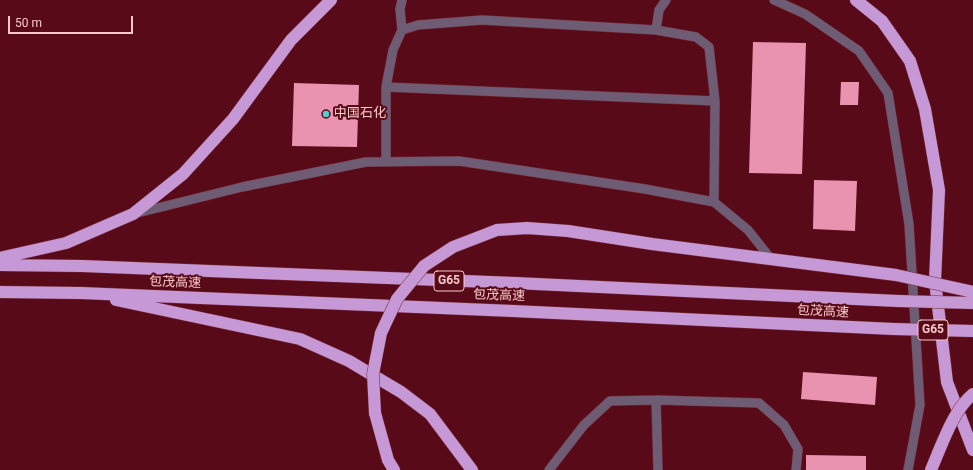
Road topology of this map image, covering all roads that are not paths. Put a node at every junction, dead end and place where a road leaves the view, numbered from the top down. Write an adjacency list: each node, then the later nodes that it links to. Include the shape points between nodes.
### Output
1 (331, 0): 12 (highway, via 291,40 233,119 183,174)
2 (402, 0): 6 (lane)
3 (666, 0): 7 (lane, via 658,10)
4 (774, 0): 29 (lane, via 805,14 859,51 888,93 909,224 920,405)
5 (856, 0): 23 (highway, via 882,21 910,61 925,109 939,190 934,281 947,382)
6 (402, 30): 7 (lane, via 418,25 482,20); 8 (lane, via 393,50)
7 (656, 30): 9 (lane, via 696,38 709,47)
8 (386, 87): 9 (lane); 10 (lane)
9 (715, 101): 11 (lane)
10 (386, 162): 11 (lane, via 459,161); 12 (lane, via 366,162 242,187)
11 (714, 202): 14 (lane, via 748,230)
12 (133, 214): 13 (highway, via 66,243)
13 (0, 258)
14 (771, 259): 17 (highway, bridge, via 896,275); 24 (highway, bridge, via 568,230 527,228 497,230 453,247 424,266 397,298 380,333 373,374 374,413 388,460)
15 (0, 265): 19 (highway, 包茂高速 / G65, bridge, via 121,267)
16 (0, 292): 18 (highway, 包茂高速 / G65)
17 (973, 292)
18 (81, 293): 20 (highway, 包茂高速 / G65, bridge); 25 (highway, via 300,340 349,361 401,392 430,414)
19 (973, 303)
20 (973, 331)
21 (973, 394): 30 (highway, bridge, via 966,399 949,427)
22 (656, 400): 26 (lane, via 610,401 584,425); 27 (lane); 28 (lane, via 759,403 784,425 798,449)
23 (973, 450)
24 (394, 470)
25 (472, 470)
26 (549, 470)
27 (658, 470)
28 (796, 470)
29 (908, 470)
30 (931, 470)

